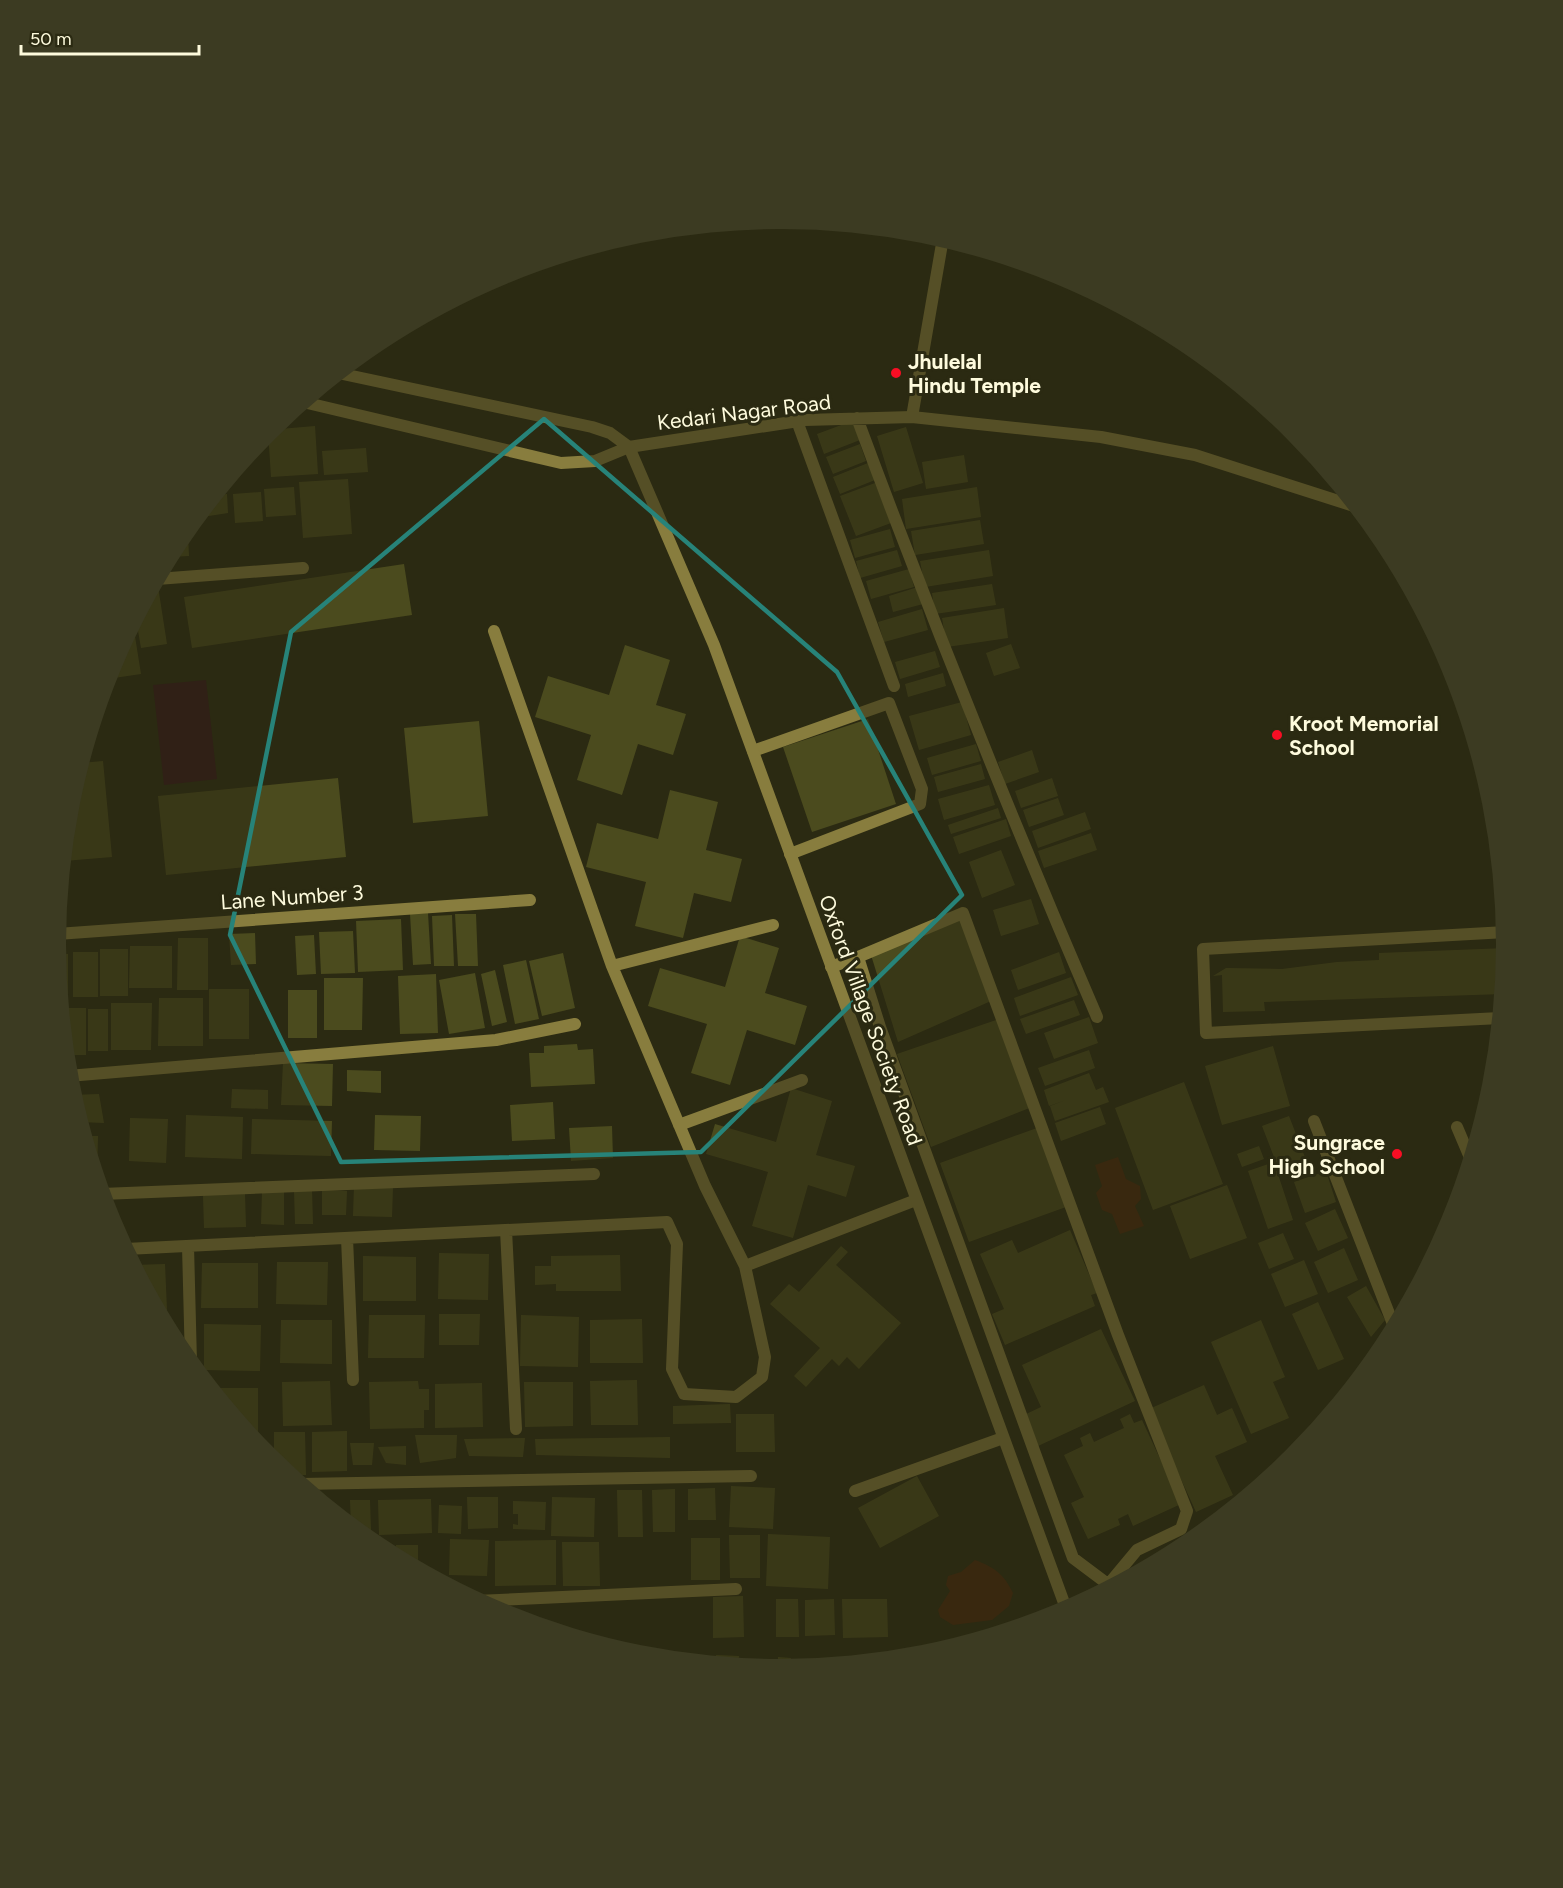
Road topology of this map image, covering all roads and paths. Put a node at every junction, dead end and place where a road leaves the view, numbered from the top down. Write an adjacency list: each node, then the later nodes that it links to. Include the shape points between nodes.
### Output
1 (941, 247): 4 (street)
2 (347, 375): 7 (street, via 592,427 610,433)
3 (312, 404): 7 (street, Kedari Nagar Road, via 561,463 595,461)
4 (912, 417): 5 (street, Kedari Nagar Road); 8 (street, Kedari Nagar Road, via 1101,437 1183,453)
5 (857, 418): 6 (street, Kedari Nagar Road); 22 (street, via 918,582)
6 (797, 421): 7 (street, Kedari Nagar Road); 12 (street)
7 (629, 447): 13 (street, Oxford Village Society Road, via 714,645)
8 (1345, 503)
9 (303, 568): 10 (street)
10 (167, 578)
11 (494, 631): 20 (street)
12 (894, 686)
13 (753, 751): 14 (street, Oxford Village Society Road); 14 (street, via 889,703 922,789 920,804)
14 (790, 854): 21 (street, Oxford Village Society Road)
15 (530, 900): 17 (street, Lane Number 3)
16 (772, 925): 20 (street)
17 (66, 933)
18 (1497, 933): 23 (street, via 1203,949 1206,1033)
19 (858, 957): 21 (street); 47 (street, via 963,913 1187,1511 1181,1529 1137,1550); 48 (street, via 1073,1558)
20 (612, 966): 28 (street)
21 (831, 967): 33 (street, Oxford Village Society Road)
22 (1097, 1017)
23 (1493, 1018)
24 (575, 1024): 25 (street, via 496,1040)
25 (78, 1075)
26 (802, 1080): 28 (street)
27 (1314, 1121): 39 (street)
28 (679, 1125): 38 (street)
29 (1457, 1127): 30 (street)
30 (1467, 1150)
31 (594, 1174): 32 (street)
32 (111, 1194)
33 (916, 1200): 38 (street); 43 (street, Oxford Village Society Road)
34 (506, 1230): 35 (street); 38 (street, via 667,1222 677,1244 672,1369 684,1394 736,1397 762,1377 765,1357); 42 (street)
35 (347, 1238): 36 (street); 41 (street)
36 (188, 1246): 37 (street); 40 (street)
37 (135, 1249)
38 (745, 1266)
39 (1391, 1318)
40 (191, 1347)
41 (354, 1380)
42 (516, 1429)
43 (1003, 1438): 46 (street); 51 (street, Oxford Village Society Road)
44 (751, 1476): 45 (street)
45 (312, 1484)
46 (855, 1491)
47 (1114, 1577)
48 (1101, 1584)
49 (736, 1590): 50 (street)
50 (497, 1600)
51 (1063, 1601)

